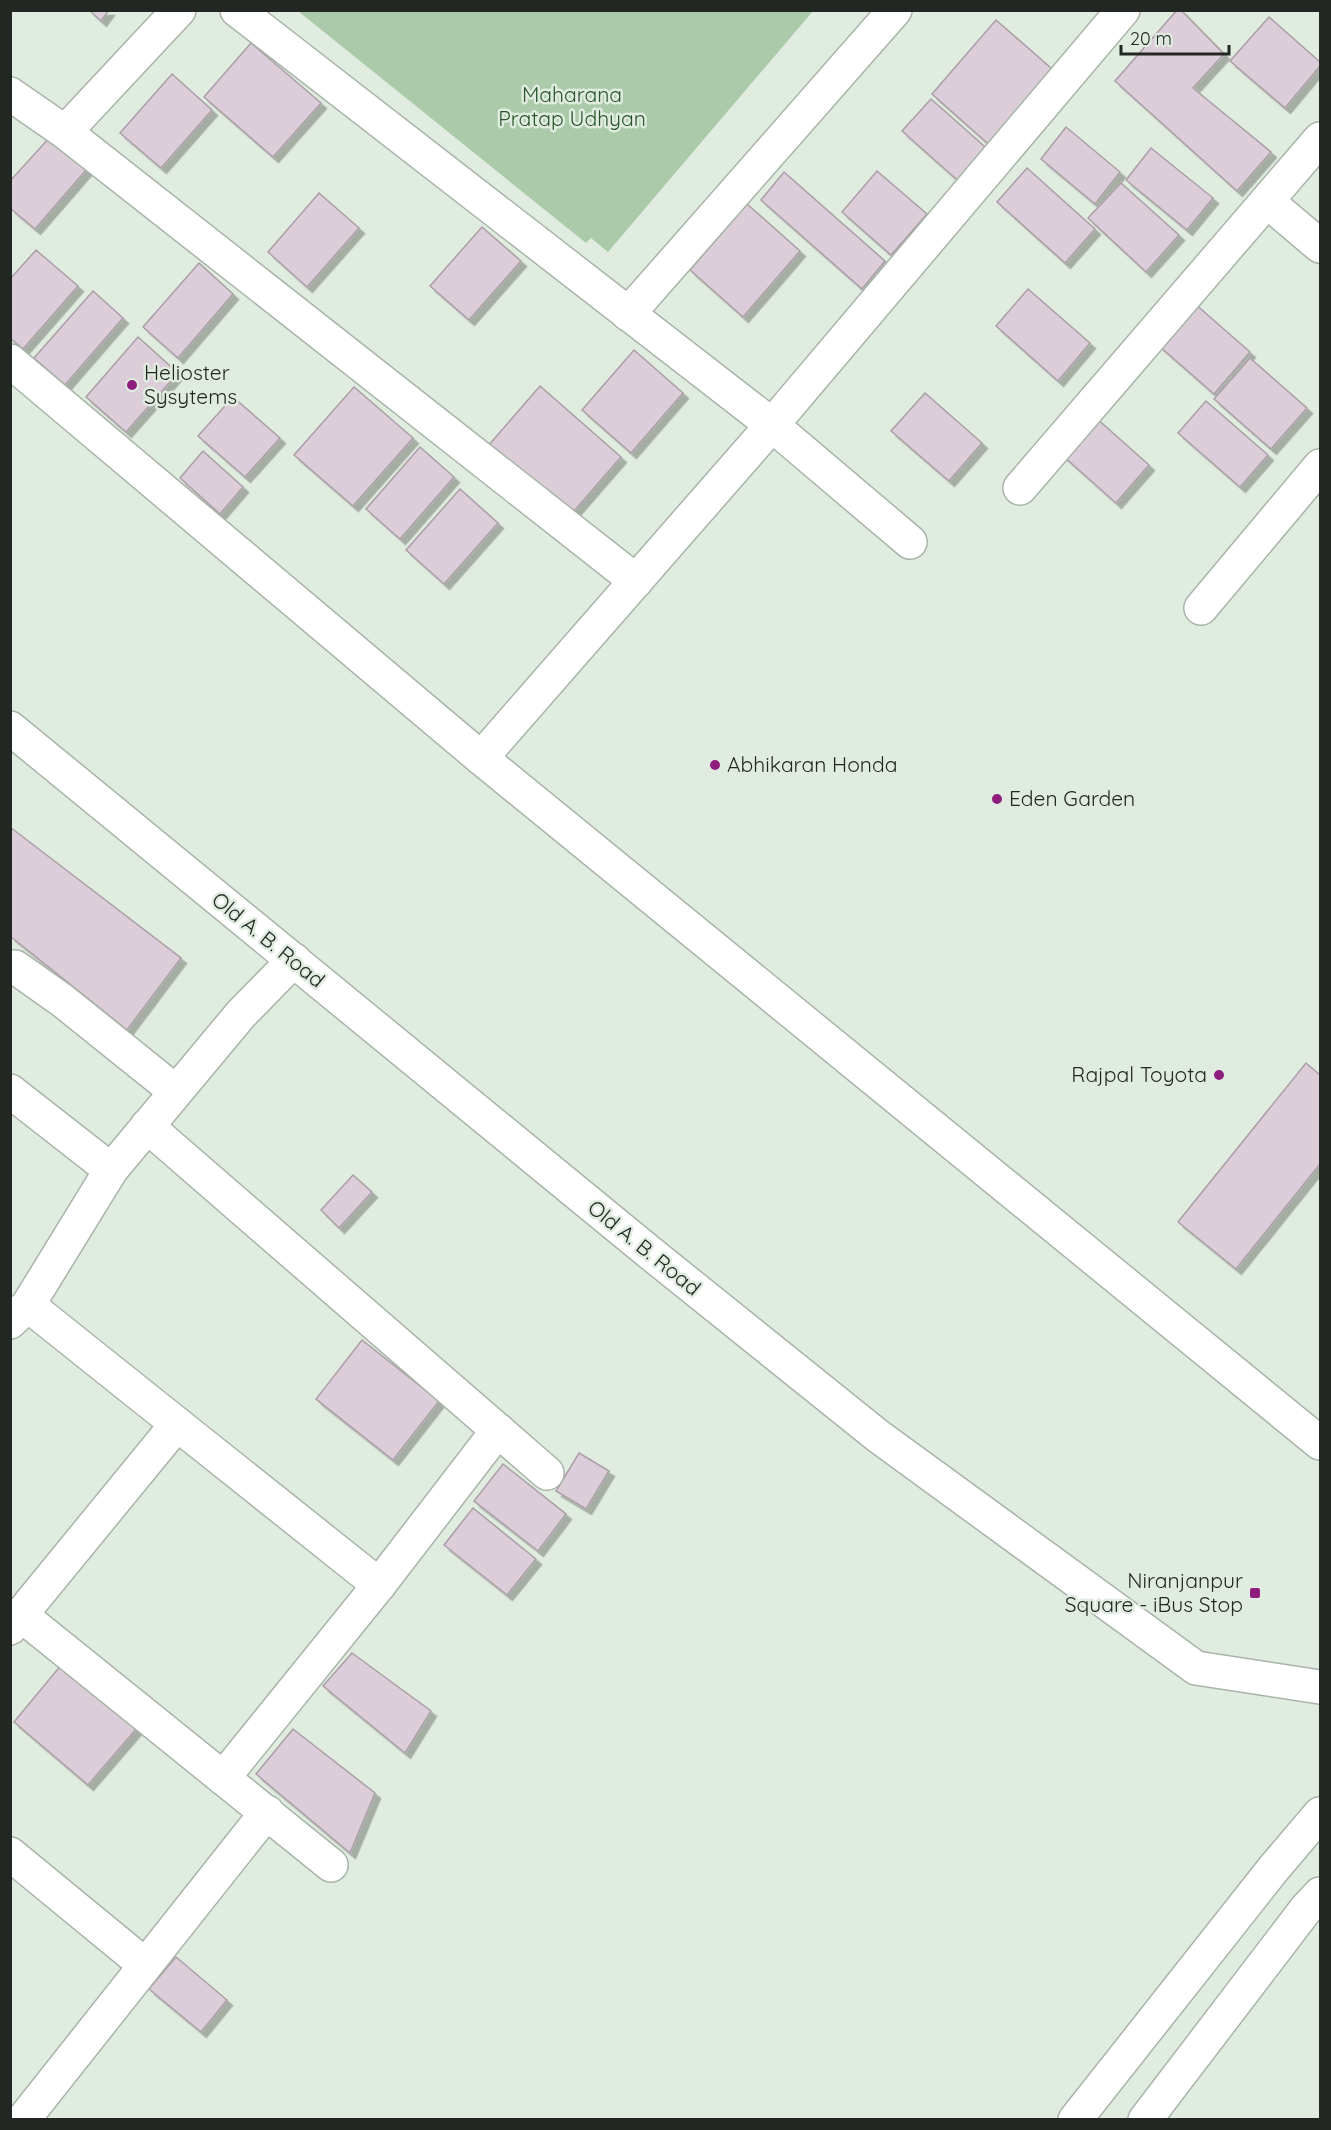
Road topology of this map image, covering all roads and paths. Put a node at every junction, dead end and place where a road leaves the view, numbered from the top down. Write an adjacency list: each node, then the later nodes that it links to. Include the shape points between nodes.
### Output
1 (179, 10): 6 (street)
2 (237, 10): 10 (street)
3 (895, 10): 10 (street)
4 (1123, 10): 12 (street)
5 (10, 94): 6 (street)
6 (65, 132): 16 (street)
7 (1320, 139): 8 (street)
8 (1267, 201): 9 (street); 14 (street)
9 (1320, 246)
10 (628, 314): 12 (street)
11 (10, 361): 19 (street)
12 (772, 425): 15 (street); 16 (street)
13 (1320, 466): 17 (street)
14 (1020, 488)
15 (909, 542)
16 (636, 581): 19 (street)
17 (1201, 608)
18 (10, 728): 20 (street, Old A. B. Road)
19 (481, 758): 29 (street)
20 (294, 960): 23 (street); 33 (street, Old A. B. Road, via 878,1436 1196,1668)
21 (10, 968): 23 (street, via 63,1001)
22 (10, 1091): 25 (street)
23 (175, 1091): 24 (street)
24 (147, 1126): 25 (street); 28 (street)
25 (111, 1170): 26 (street)
26 (19, 1313): 27 (street)
27 (177, 1424): 31 (street); 32 (street)
28 (498, 1430): 30 (street); 31 (street)
29 (1320, 1443)
30 (547, 1473)
31 (379, 1585): 34 (street)
32 (16, 1621): 34 (street)
33 (1320, 1687)
34 (223, 1778): 35 (street)
35 (267, 1812): 38 (street); 40 (street)
36 (1320, 1814): 42 (street)
37 (10, 1854): 40 (street)
38 (331, 1865)
39 (1320, 1894): 43 (street)
40 (145, 1965): 41 (street)
41 (23, 2120)
42 (1075, 2120)
43 (1145, 2120)

